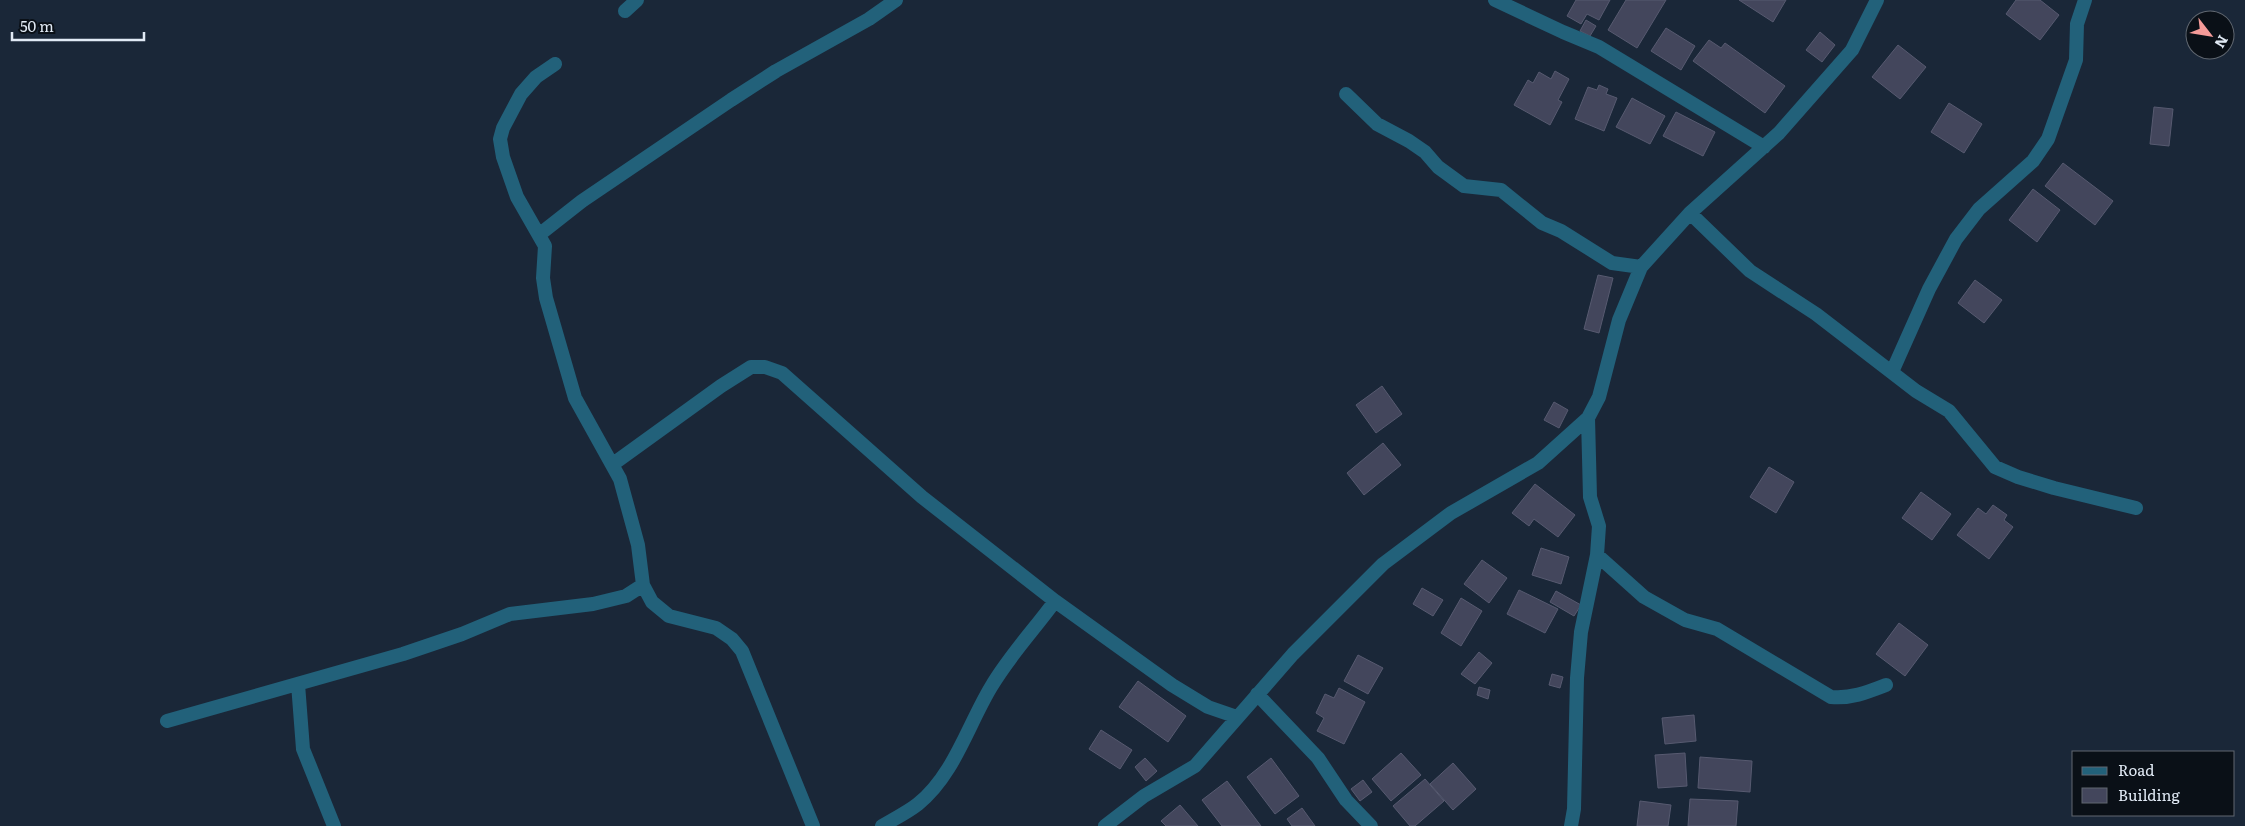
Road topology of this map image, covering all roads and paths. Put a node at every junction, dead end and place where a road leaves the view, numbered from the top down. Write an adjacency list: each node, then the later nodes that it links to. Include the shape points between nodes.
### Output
1 (637, 0): 6 (street)
2 (896, 0): 11 (street, via 731,100 582,200)
3 (1495, 0): 9 (street, via 1600,47)
4 (1877, 0): 9 (street, via 1852,50)
5 (2085, 0): 13 (street, via 2077,24 2076,60 2048,139 2033,161 1980,209 1956,238)
6 (625, 11)
7 (555, 64): 11 (street, via 536,77 521,94 500,139 517,197)
8 (1346, 94): 12 (street, via 1377,124 1425,152 1438,167 1464,186 1501,190 1542,222 1561,230 1612,263)
9 (1764, 147): 10 (street)
10 (1690, 213): 12 (street); 13 (street, via 1750,271 1816,314)
11 (540, 234): 15 (street, via 545,246 543,278 546,298 575,398)
12 (1641, 267): 14 (street, via 1619,320 1599,397)
13 (1892, 372): 16 (street, via 1948,411 1995,467 2054,488)
14 (1588, 418): 17 (street, via 1590,497 1599,526); 22 (street, via 1538,463 1451,514 1383,564)
15 (613, 464): 18 (street, via 638,545); 19 (street, via 751,367 765,367 782,374 922,497)
16 (2136, 508)
17 (1597, 555): 21 (street, via 1644,597 1685,620 1716,629 1831,697 1860,695); 30 (street, via 1581,632 1574,809)
18 (643, 585): 20 (street, via 626,596 593,604 510,614 403,654); 26 (street, via 652,602 668,616 716,628 742,651)
19 (1055, 601): 23 (street, via 1172,685 1208,706); 27 (street, via 990,688 933,790 918,804)
20 (298, 684): 24 (street); 25 (street, via 303,748)
21 (1886, 685)
22 (1257, 694): 23 (street); 29 (street, via 1318,758 1346,800)
23 (1237, 717): 28 (street, via 1195,766 1144,796)
24 (167, 721)
25 (334, 826)
26 (813, 826)
27 (882, 826)
28 (1105, 826)
29 (1371, 826)
30 (1570, 826)

